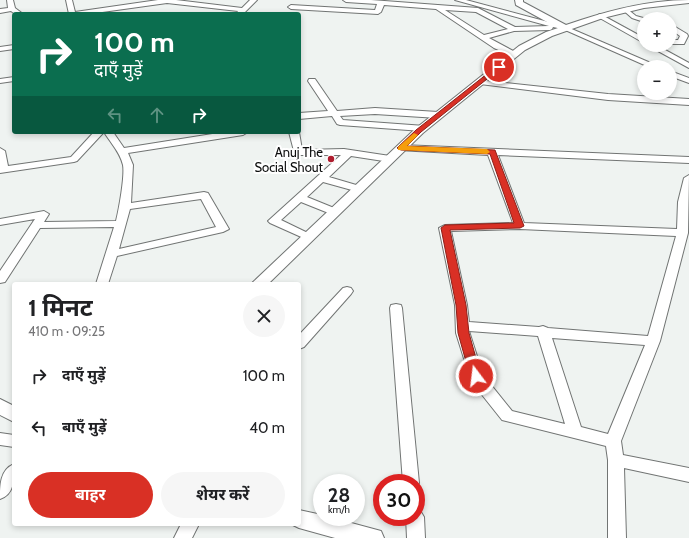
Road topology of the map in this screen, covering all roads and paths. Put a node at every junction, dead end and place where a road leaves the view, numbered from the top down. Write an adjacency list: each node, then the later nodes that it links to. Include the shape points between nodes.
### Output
1 (10, 0): 12 (street)
2 (70, 0): 17 (street)
3 (254, 0): 19 (street)
4 (346, 0): 9 (street)
5 (458, 0): 20 (street)
6 (519, 0): 23 (street, via 519,3)
7 (170, 1): 18 (street); 19 (street)
8 (689, 1): 15 (street)
9 (381, 3): 10 (street, via 378,12); 11 (street)
10 (291, 7)
11 (436, 7): 14 (street); 26 (street)
12 (12, 9): 13 (street); 16 (street)
13 (0, 10)
14 (478, 10): 20 (street); 24 (street)
15 (626, 10): 21 (street); 22 (street)
16 (17, 12)
17 (73, 12)
18 (88, 12)
19 (241, 12)
20 (506, 12): 23 (street)
21 (600, 16): 23 (street); 27 (street)
22 (637, 18)
23 (565, 28): 24 (street); 32 (street, via 522,48); 33 (street)
24 (514, 29): 26 (street)
25 (677, 29): 28 (street, via 684,36 682,42)
26 (484, 37): 32 (street)
27 (637, 37)
28 (677, 42)
29 (12, 47): 30 (street)
30 (0, 49)
31 (664, 52): 34 (street)
32 (514, 55): 40 (street)
33 (640, 60)
34 (689, 66)
35 (677, 76): 39 (street)
36 (12, 79): 37 (street)
37 (0, 81)
38 (312, 81): 42 (street)
39 (689, 81)
40 (480, 82): 41 (street, via 608,97); 43 (street)
41 (689, 102)
42 (333, 113): 43 (street, via 375,111); 44 (street); 45 (street, via 340,122)
43 (438, 115): 45 (street)
44 (301, 116)
45 (422, 128): 50 (street)
46 (97, 134): 57 (street, via 74,159)
47 (109, 134): 52 (street)
48 (230, 134): 52 (street)
49 (294, 134): 54 (street, via 298,153)
50 (401, 148): 53 (street); 55 (street)
51 (0, 151): 57 (street)
52 (122, 151): 63 (street, via 128,165)
53 (492, 152): 56 (street); 68 (street)
54 (350, 153): 55 (street); 58 (street)
55 (390, 159): 60 (street)
56 (689, 160)
57 (2, 170)
58 (322, 178): 60 (street); 61 (street)
59 (689, 178): 62 (street)
60 (359, 189): 64 (street)
61 (300, 198): 64 (street); 70 (street, via 274,221)
62 (686, 202): 69 (street)
63 (125, 207): 66 (street); 71 (street, via 204,195 223,229)
64 (335, 212): 70 (street)
65 (0, 222): 67 (street, via 44,214)
66 (120, 224): 67 (street); 71 (street)
67 (37, 225): 72 (street)
68 (520, 226): 69 (street); 77 (street, via 445,228)
69 (682, 233): 79 (street)
70 (308, 237): 74 (street)
71 (112, 254): 73 (street)
72 (0, 278)
73 (103, 282)
74 (261, 282)
75 (347, 291): 80 (street)
76 (396, 308): 89 (street)
77 (463, 326): 78 (street); 83 (street, via 476,376 507,416)
78 (543, 331): 79 (street); 83 (street)
79 (653, 341): 85 (street)
80 (301, 342)
81 (0, 406): 82 (street)
82 (12, 414)
83 (574, 432): 85 (street)
84 (0, 439): 86 (street)
85 (613, 441): 87 (street)
86 (12, 442)
87 (616, 460): 90 (street); 98 (street)
88 (12, 474): 91 (street)
89 (411, 474)
90 (689, 475)
91 (0, 492)
92 (301, 520): 96 (street)
93 (189, 526): 95 (street)
94 (415, 526): 97 (street)
95 (183, 538)
96 (373, 538)
97 (416, 538)
98 (617, 538)

